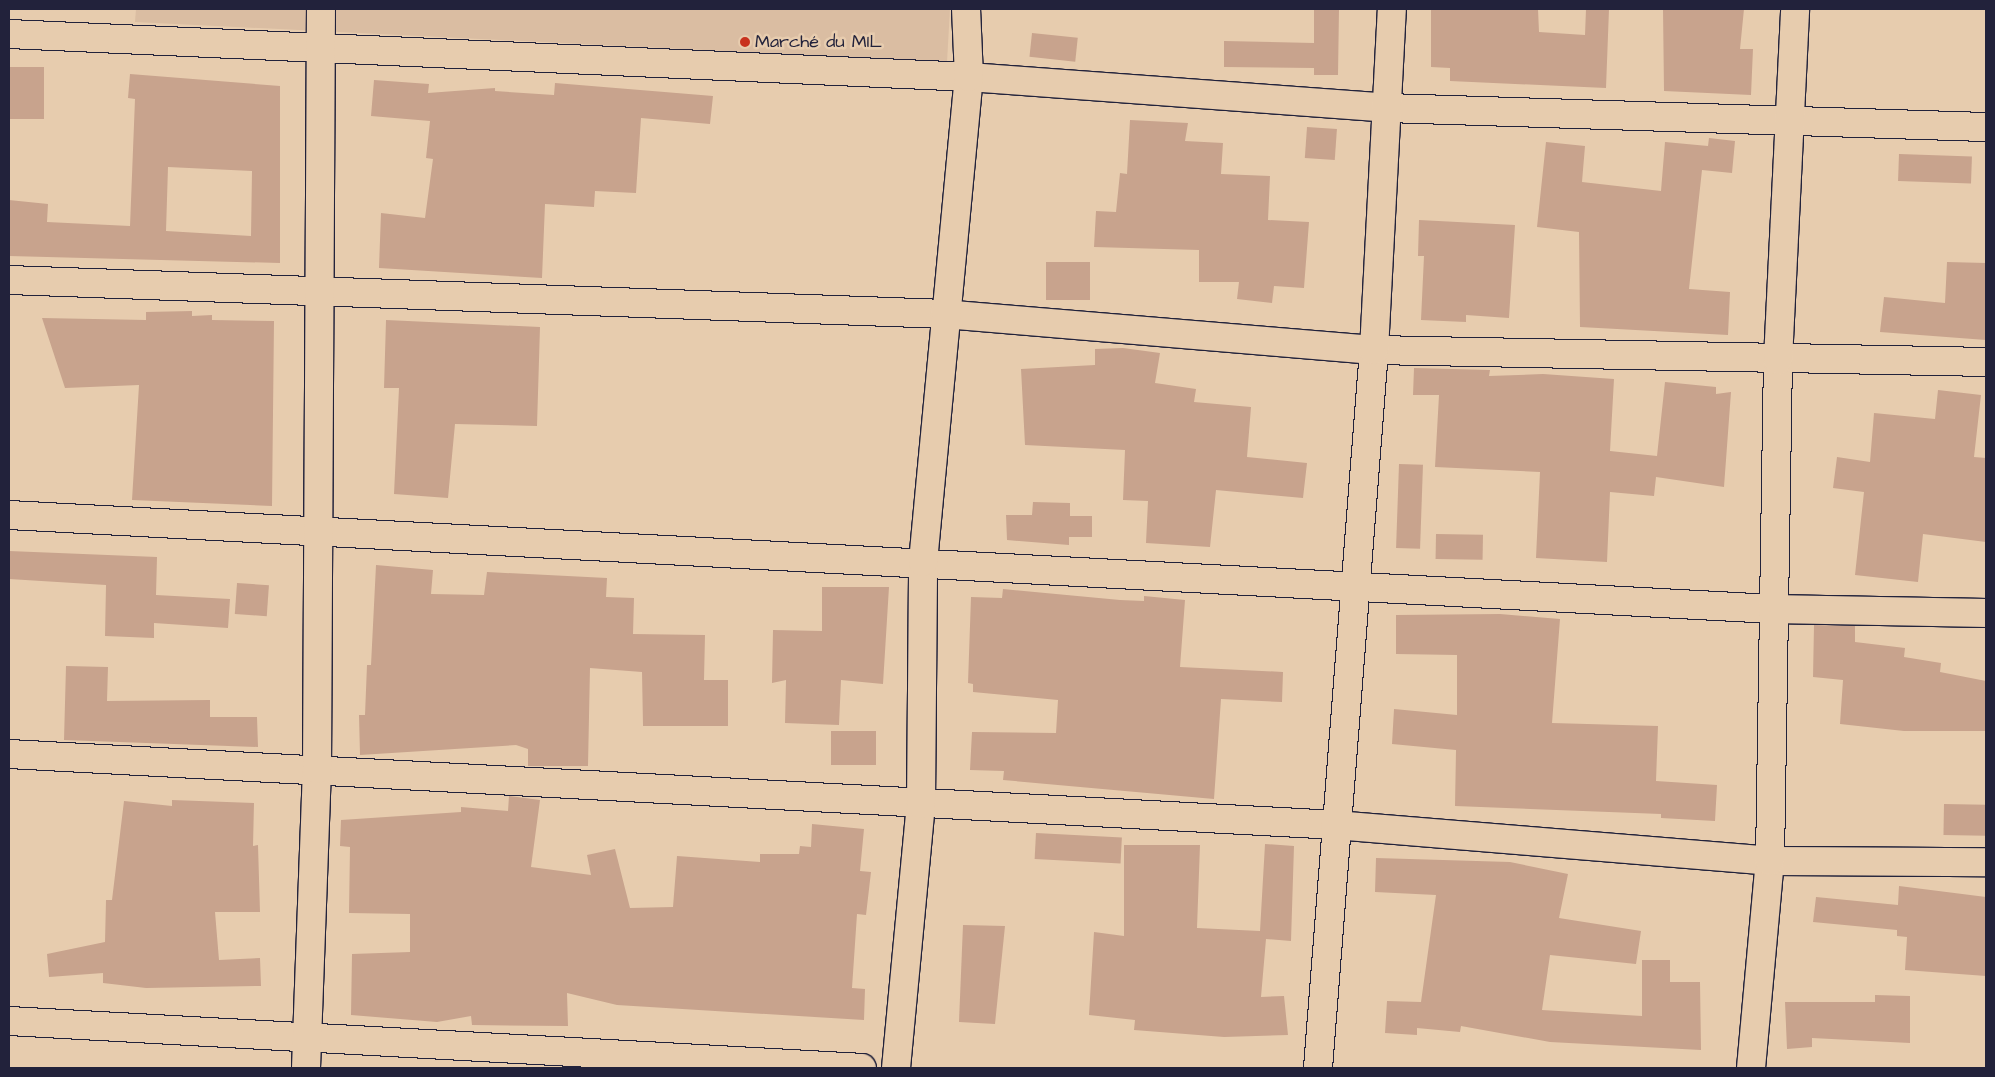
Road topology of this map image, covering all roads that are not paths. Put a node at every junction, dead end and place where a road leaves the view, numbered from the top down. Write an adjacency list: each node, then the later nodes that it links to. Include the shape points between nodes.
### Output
1 (321, 9): 6 (street)
2 (966, 9): 7 (street)
3 (1392, 9): 8 (street)
4 (1795, 9): 9 (street)
5 (9, 34): 6 (street)
6 (319, 49): 7 (street); 12 (street)
7 (970, 77): 8 (street); 13 (street)
8 (1387, 108): 9 (street); 14 (street)
9 (1792, 119): 10 (street); 15 (street)
10 (1986, 127)
11 (9, 280): 12 (street)
12 (321, 294): 13 (street); 18 (street)
13 (944, 314): 14 (street); 19 (street)
14 (1374, 350): 15 (street); 20 (street)
15 (1778, 360): 16 (street); 21 (street)
16 (1986, 362)
17 (9, 515): 18 (street)
18 (319, 531): 19 (street); 24 (street)
19 (923, 562): 20 (street); 25 (street)
20 (1354, 585): 21 (street); 26 (street)
21 (1773, 610): 22 (street); 27 (street)
22 (1986, 613)
23 (9, 754): 24 (street)
24 (317, 769): 25 (street); 30 (street)
25 (921, 804): 26 (street); 33 (street)
26 (1335, 824): 27 (street); 34 (street)
27 (1770, 861): 28 (street); 35 (street)
28 (1986, 862)
29 (9, 1021): 30 (street)
30 (308, 1040): 31 (street); 32 (street)
31 (306, 1068)
32 (862, 1068)
33 (896, 1068)
34 (1318, 1068)
35 (1751, 1068)

